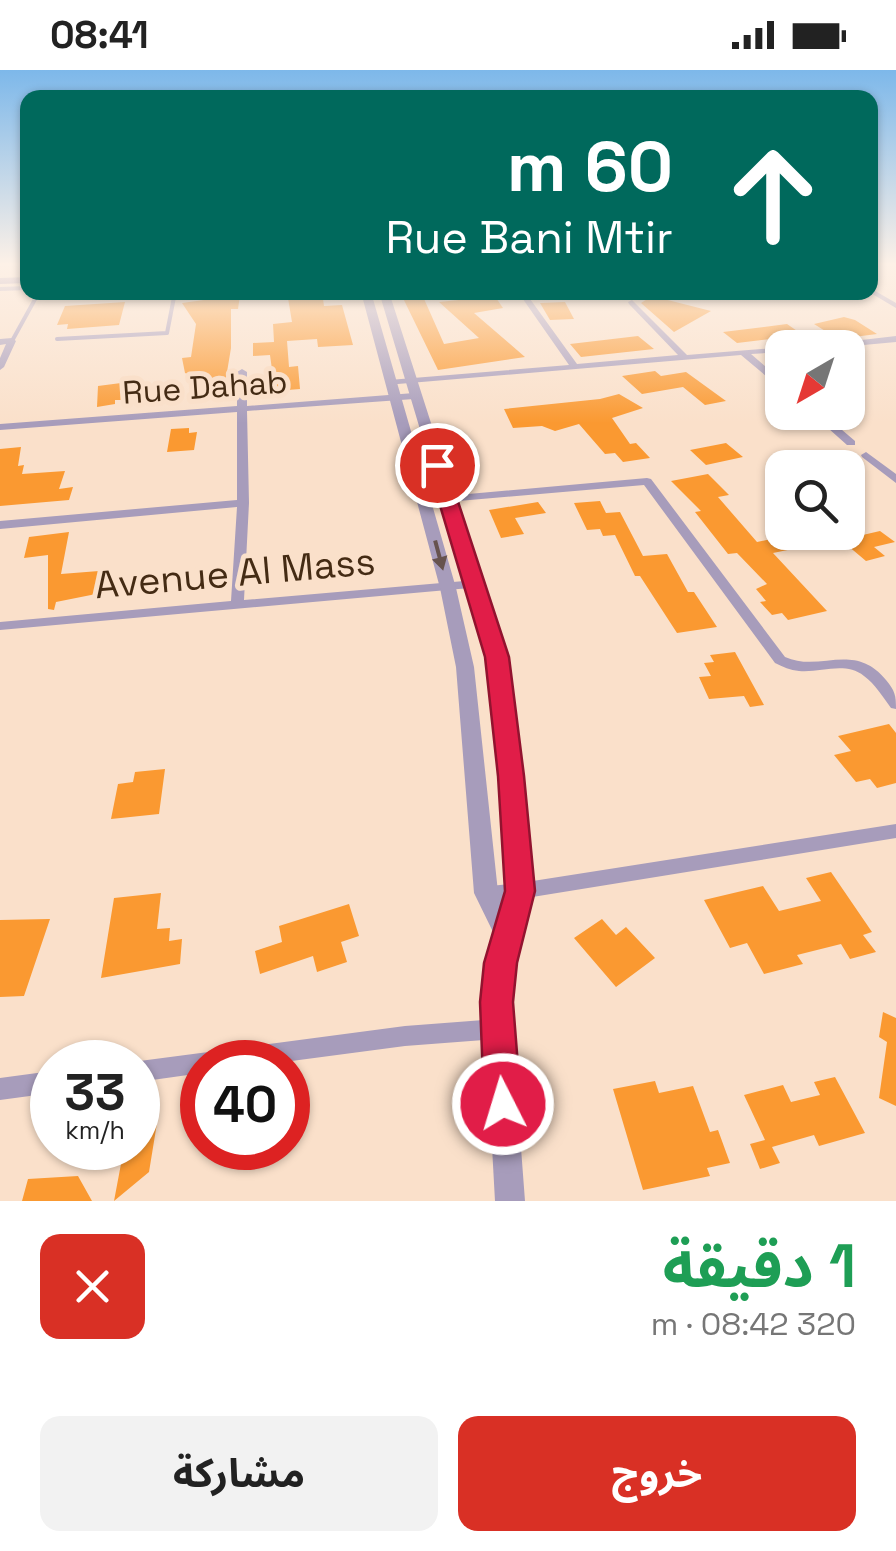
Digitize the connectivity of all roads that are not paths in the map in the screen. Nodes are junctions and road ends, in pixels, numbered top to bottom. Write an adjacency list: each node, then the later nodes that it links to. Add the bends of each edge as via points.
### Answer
1 (23, 318): 10 (lane)
2 (170, 318): 7 (lane, via 167,333)
3 (373, 318): 19 (street)
4 (391, 318): 18 (street)
5 (539, 318): 15 (street)
6 (647, 318): 13 (street)
7 (58, 339)
8 (896, 339): 9 (street)
9 (865, 342)
10 (7, 344): 14 (street)
11 (765, 350): 12 (street, Rue Dahab)
12 (744, 352): 13 (street, Rue Dahab); 16 (street)
13 (685, 358): 15 (street, Rue Dahab)
14 (0, 367)
15 (575, 368): 18 (street, Rue Dahab)
16 (765, 370)
17 (242, 372): 20 (street)
18 (412, 389): 19 (street, Rue Dahab); 26 (street)
19 (391, 391): 20 (street, Rue Dahab); 27 (street)
20 (244, 410): 21 (street, Rue Dahab); 28 (street)
21 (0, 427)
22 (835, 430): 23 (street)
23 (851, 443)
24 (866, 455): 25 (street)
25 (896, 480)
26 (448, 499): 27 (street); 30 (street); 34 (street, via 648,480 780,660 801,668 853,664 872,674)
27 (424, 500): 31 (street, one-way to 31)
28 (243, 503): 29 (street); 32 (street)
29 (0, 525)
30 (476, 584): 31 (street, Avenue Al Mass); 36 (street, via 497,657)
31 (448, 588): 32 (street, Avenue Al Mass); 37 (street, via 465,667)
32 (237, 605): 33 (street, Avenue Al Mass)
33 (0, 626)
34 (896, 704)
35 (896, 831): 36 (street)
36 (520, 891): 37 (street); 38 (street)
37 (486, 892): 38 (street)
38 (507, 934): 39 (street)
39 (496, 1029): 40 (street); 43 (street)
40 (160, 1068)
41 (30, 1085): 42 (street)
42 (0, 1089)
43 (510, 1201)

